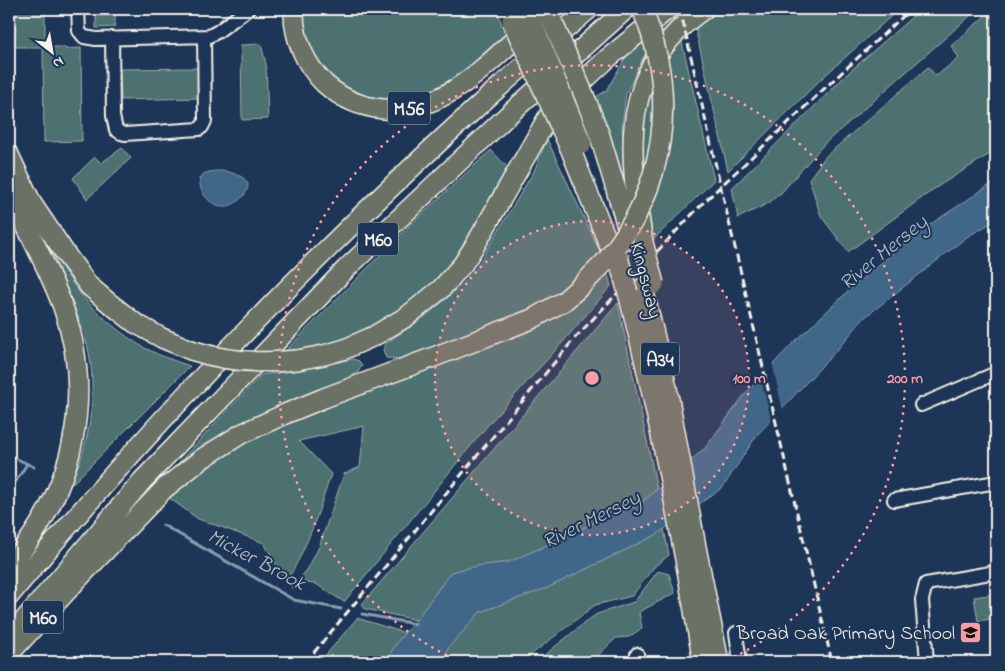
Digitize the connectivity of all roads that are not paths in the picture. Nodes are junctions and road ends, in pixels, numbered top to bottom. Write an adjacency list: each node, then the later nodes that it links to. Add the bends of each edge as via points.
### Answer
1 (78, 9): 13 (street, via 79,31 83,36)
2 (248, 9): 12 (street, via 217,32)
3 (294, 9): 5 (highway, M56, via 297,36 315,73 339,95 378,109 406,108 451,92 476,75)
4 (527, 9): 14 (highway, Kingsway / A34, bridge)
5 (548, 9): 17 (highway, Kingsway / A34, bridge, via 600,136)
6 (589, 9): 27 (highway, M60, via 482,103 328,248 120,465)
7 (626, 9): 29 (highway, M60, via 507,116 339,276 142,481)
8 (642, 9): 30 (highway, M60, bridge, via 656,55 662,92 661,138 642,204 617,247 590,278 564,300 532,319 285,414 241,434 209,454 165,488)
9 (668, 9): 15 (highway, bridge, via 552,110 481,237 441,289 406,317 374,336 324,355 266,363 204,355 135,323 89,286 66,256 32,204)
10 (704, 9): 17 (highway, via 662,48 641,89 633,125 639,219)
11 (508, 13): 14 (highway, bridge)
12 (204, 37): 13 (street); 13 (street, via 205,121 202,127 125,134 116,130 113,116)
13 (112, 38)
14 (576, 146): 17 (highway, Kingsway / A34, via 606,215)
15 (9, 155)
16 (9, 186): 25 (highway, via 64,309 74,351 78,410 70,452 59,485 41,522)
17 (627, 252): 18 (highway, Kingsway / A34)
18 (636, 292): 21 (highway, Kingsway / A34, via 641,345); 21 (highway, Kingsway / A34, via 666,384)
19 (996, 373): 20 (street)
20 (921, 405)
21 (667, 432): 24 (highway, Kingsway / A34)
22 (996, 482): 23 (street)
23 (894, 500)
24 (691, 553): 31 (highway, Kingsway / A34); 32 (highway, Kingsway / A34)
25 (9, 569)
26 (996, 572): 34 (street, via 926,584 922,600)
27 (9, 596)
28 (736, 633): 33 (street)
29 (9, 638)
30 (9, 654)
31 (703, 662)
32 (718, 662)
33 (740, 662)
34 (927, 662)

